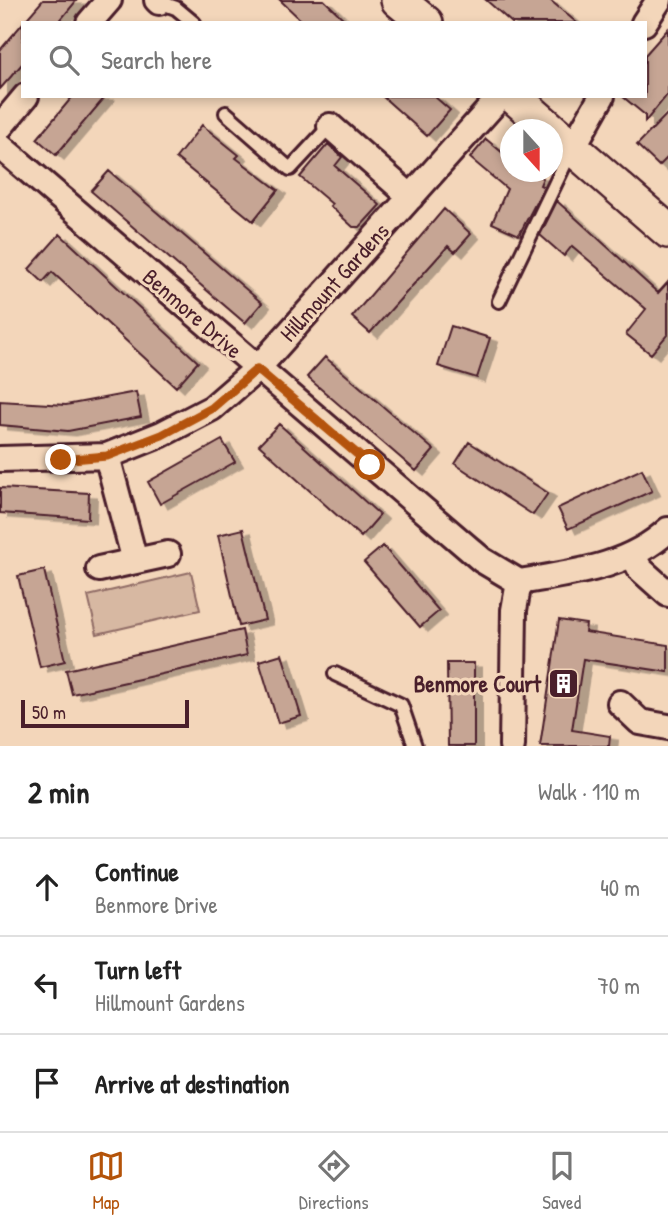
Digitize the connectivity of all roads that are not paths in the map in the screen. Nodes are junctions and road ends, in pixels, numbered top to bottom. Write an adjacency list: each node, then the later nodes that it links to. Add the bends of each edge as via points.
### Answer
1 (109, 0): 4 (street)
2 (659, 0): 6 (street)
3 (158, 1): 5 (lane)
4 (91, 21)
5 (192, 21)
6 (646, 21)
7 (24, 98): 13 (street)
8 (499, 98): 16 (street, Hillmount Gardens)
9 (515, 98): 15 (street)
10 (601, 98): 15 (street)
11 (226, 113): 12 (lane, via 290,169)
12 (330, 126): 16 (street)
13 (0, 127)
14 (0, 146): 19 (street, Benmore Drive)
15 (573, 147): 17 (street); 18 (lane)
16 (411, 197): 19 (street, Hillmount Gardens)
17 (668, 231)
18 (499, 302)
19 (257, 369): 20 (street, Hillmount Gardens, via 212,408 162,435); 27 (street, Benmore Drive, via 482,560)
20 (107, 456): 21 (street, Hillmount Gardens); 25 (street)
21 (0, 459)
22 (668, 530): 24 (street)
23 (168, 554): 25 (street)
24 (634, 555): 27 (street, via 588,570); 28 (street, via 640,569)
25 (135, 561): 26 (street)
26 (99, 569)
27 (519, 582): 33 (street, via 514,610)
28 (668, 594)
29 (335, 674): 32 (lane, via 401,705)
30 (620, 703): 31 (street, via 640,722)
31 (668, 727)
32 (415, 746)
33 (512, 746)

